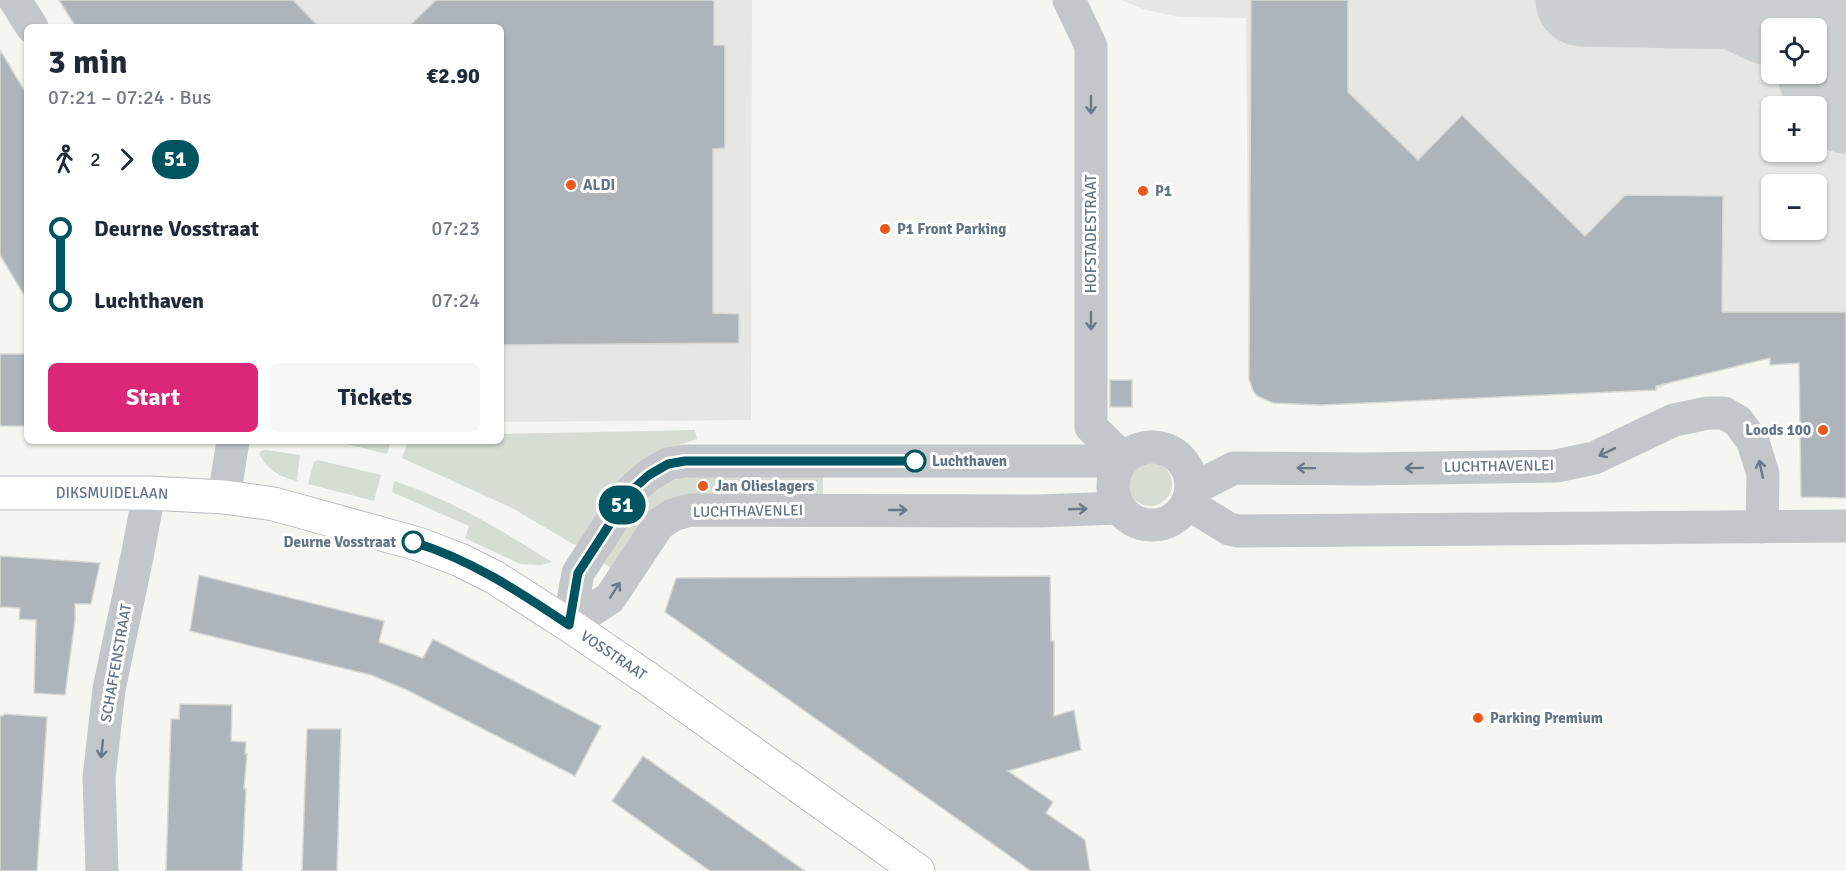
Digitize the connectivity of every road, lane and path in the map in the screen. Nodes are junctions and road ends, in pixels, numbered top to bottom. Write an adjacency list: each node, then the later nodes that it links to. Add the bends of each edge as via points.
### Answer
1 (15, 0): 3 (street)
2 (1069, 0): 5 (street, HOFSTADESTRAAT, one-way to 5, via 1091,46 1091,427)
3 (31, 24)
4 (233, 444): 9 (street)
5 (1122, 460): 6 (street); 10 (street, via 1151,446 1174,453 1189,472); 11 (street, via 1112,486)
6 (855, 461): 12 (street); 15 (street, via 668,464 632,490 578,573)
7 (149, 493): 8 (street, DIKSMUIDELAAN); 9 (street, DIKSMUIDELAAN); 16 (street, SCHAFFENSTRAAT, one-way to 16, via 109,689 99,778)
8 (0, 494)
9 (224, 497): 15 (street, VOSSTRAAT, via 274,504 418,544 494,577)
10 (1189, 497): 11 (street, LUCHTHAVENLEI, via 1176,516 1165,523 1139,523); 14 (street, via 1230,529 1239,531); 14 (street, LUCHTHAVENLEI, one-way to 10, via 1763,474 1756,451 1746,430 1724,413 1674,420 1594,458 1556,466 1234,468)
11 (1119, 508): 12 (street, LUCHTHAVENLEI, one-way to 11)
12 (856, 510): 15 (street, LUCHTHAVENLEI, one-way to 12, via 610,598 659,524 673,515 690,510)
13 (1846, 526): 14 (street)
14 (1762, 527)
15 (569, 625): 17 (street, VOSSTRAAT)
16 (102, 871)
17 (918, 871)

